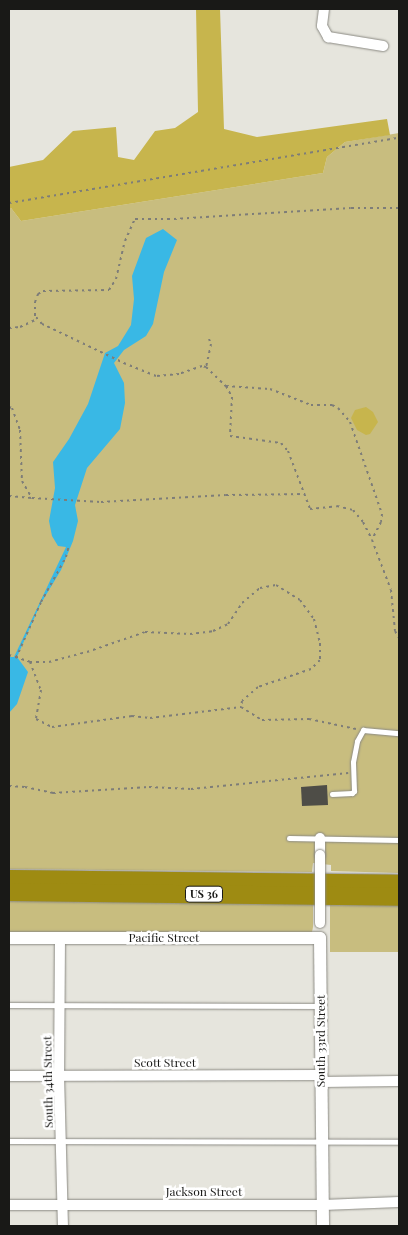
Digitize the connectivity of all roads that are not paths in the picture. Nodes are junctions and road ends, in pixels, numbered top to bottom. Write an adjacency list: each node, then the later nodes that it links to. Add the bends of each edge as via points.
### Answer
1 (324, 9): 2 (street, via 322,26 328,37)
2 (383, 46)
3 (399, 733): 4 (lane, via 363,730 357,741 354,791)
4 (332, 794)
5 (289, 838): 6 (lane)
6 (320, 838): 7 (lane); 14 (street, South 33rd Street, bridge)
7 (399, 840)
8 (9, 879): 9 (highway, US 36)
9 (399, 884)
10 (9, 892): 11 (highway, US 36)
11 (399, 897)
12 (9, 938): 13 (street, Pacific Street)
13 (60, 938): 14 (street, Pacific Street); 16 (street, South 34th Street)
14 (320, 938): 17 (street, South 33rd Street)
15 (9, 1005): 16 (lane)
16 (60, 1005): 17 (lane); 19 (street, South 34th Street)
17 (320, 1006): 20 (street, South 33rd Street)
18 (9, 1076): 19 (street, Scott Street)
19 (59, 1076): 20 (street, Scott Street); 23 (street, South 34th Street)
20 (321, 1078): 21 (street, Scott Street); 24 (street, South 33rd Street)
21 (399, 1081)
22 (9, 1141): 23 (lane)
23 (61, 1141): 24 (lane); 28 (street, South 34th Street)
24 (322, 1142): 25 (lane); 29 (street, South 33rd Street)
25 (399, 1142)
26 (399, 1202): 29 (street, Jackson Street)
27 (9, 1205): 28 (street, Jackson Street)
28 (62, 1205): 29 (street, Jackson Street); 30 (street, South 34th Street)
29 (323, 1205): 31 (street, South 33rd Street)
30 (62, 1226)
31 (323, 1226)

